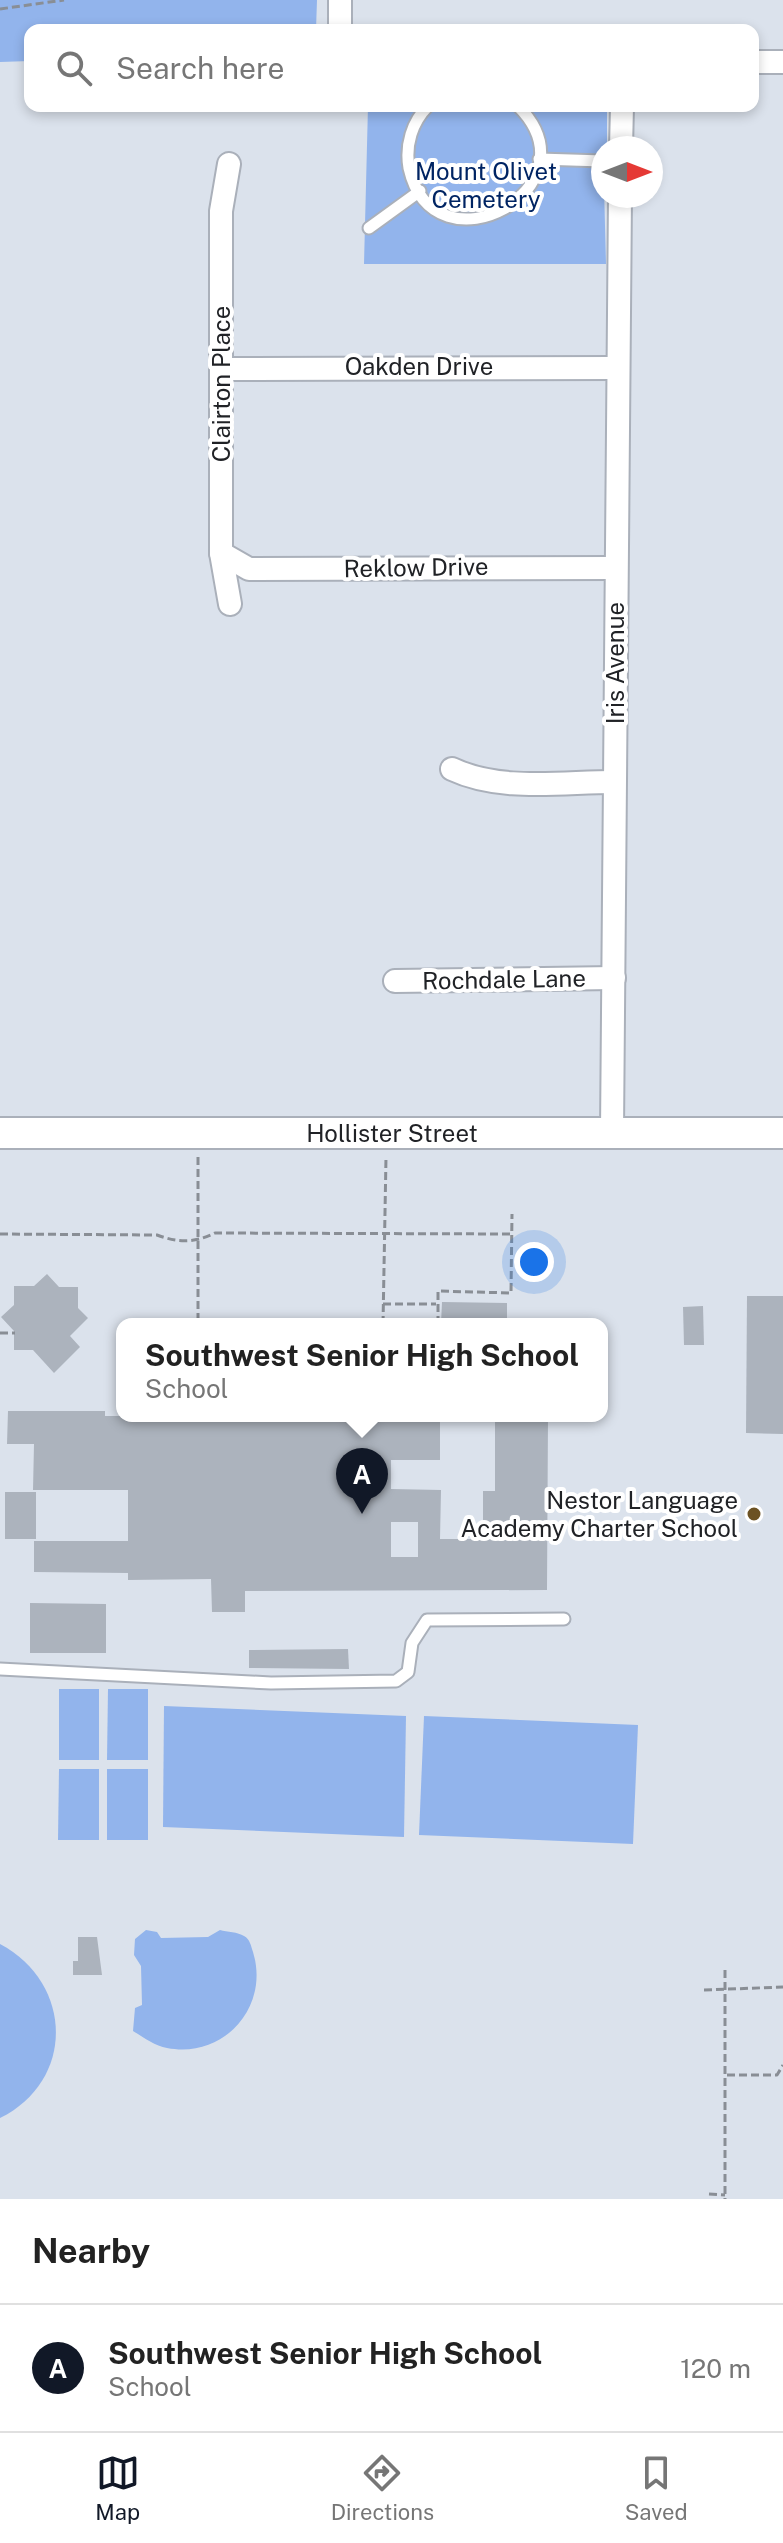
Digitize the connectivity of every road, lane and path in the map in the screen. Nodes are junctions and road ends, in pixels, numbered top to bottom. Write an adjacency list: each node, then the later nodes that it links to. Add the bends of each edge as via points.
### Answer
1 (64, 0): 3 (path)
2 (340, 0): 4 (street)
3 (0, 9)
4 (340, 24)
5 (759, 62): 6 (street)
6 (783, 62)
7 (424, 112): 14 (lane, via 408,148 411,175)
8 (522, 112): 11 (lane, via 535,132)
9 (622, 112): 10 (street)
10 (621, 136)
11 (539, 159): 12 (lane); 14 (lane, via 523,197 488,218 448,214)
12 (591, 161)
13 (229, 164): 18 (street, Clairton Place, via 221,211)
14 (420, 191): 16 (lane)
15 (620, 208): 17 (street, Iris Avenue)
16 (369, 228)
17 (616, 368): 18 (street, Oakden Drive); 20 (street, Iris Avenue)
18 (222, 369): 19 (street, Clairton Place)
19 (221, 553): 20 (street, Reklow Drive, via 249,569); 21 (street, Clairton Place)
20 (615, 568): 23 (street, Iris Avenue)
21 (230, 604)
22 (452, 769): 23 (street, via 516,784)
23 (614, 782): 24 (street, Iris Avenue)
24 (614, 978): 25 (street, Rochdale Lane); 26 (street, Iris Avenue)
25 (395, 981)
26 (612, 1131): 27 (main road, Hollister Street); 28 (main road, Hollister Street)
27 (0, 1133)
28 (783, 1133)
29 (198, 1157): 35 (path)
30 (386, 1157): 34 (path)
31 (512, 1214): 33 (path)
32 (0, 1234): 35 (path, via 157,1235)
33 (512, 1234): 34 (path); 37 (path, via 511,1293 438,1291)
34 (384, 1235): 35 (path, via 215,1233); 36 (path)
35 (198, 1241): 38 (path)
36 (383, 1304): 37 (path); 39 (path)
37 (437, 1304): 40 (path)
38 (198, 1318)
39 (383, 1318)
40 (438, 1318)
41 (0, 1333): 42 (path)
42 (15, 1333)
43 (564, 1619): 44 (lane, via 427,1620 412,1643 408,1672 396,1681 271,1683)
44 (0, 1669)
45 (725, 1970): 47 (path)
46 (783, 1987): 47 (path)
47 (726, 1989): 48 (path); 50 (path)
48 (704, 1990)
49 (783, 2065): 50 (path, via 777,2075)
50 (726, 2075): 52 (path)
51 (709, 2194): 52 (path)
52 (725, 2197)

